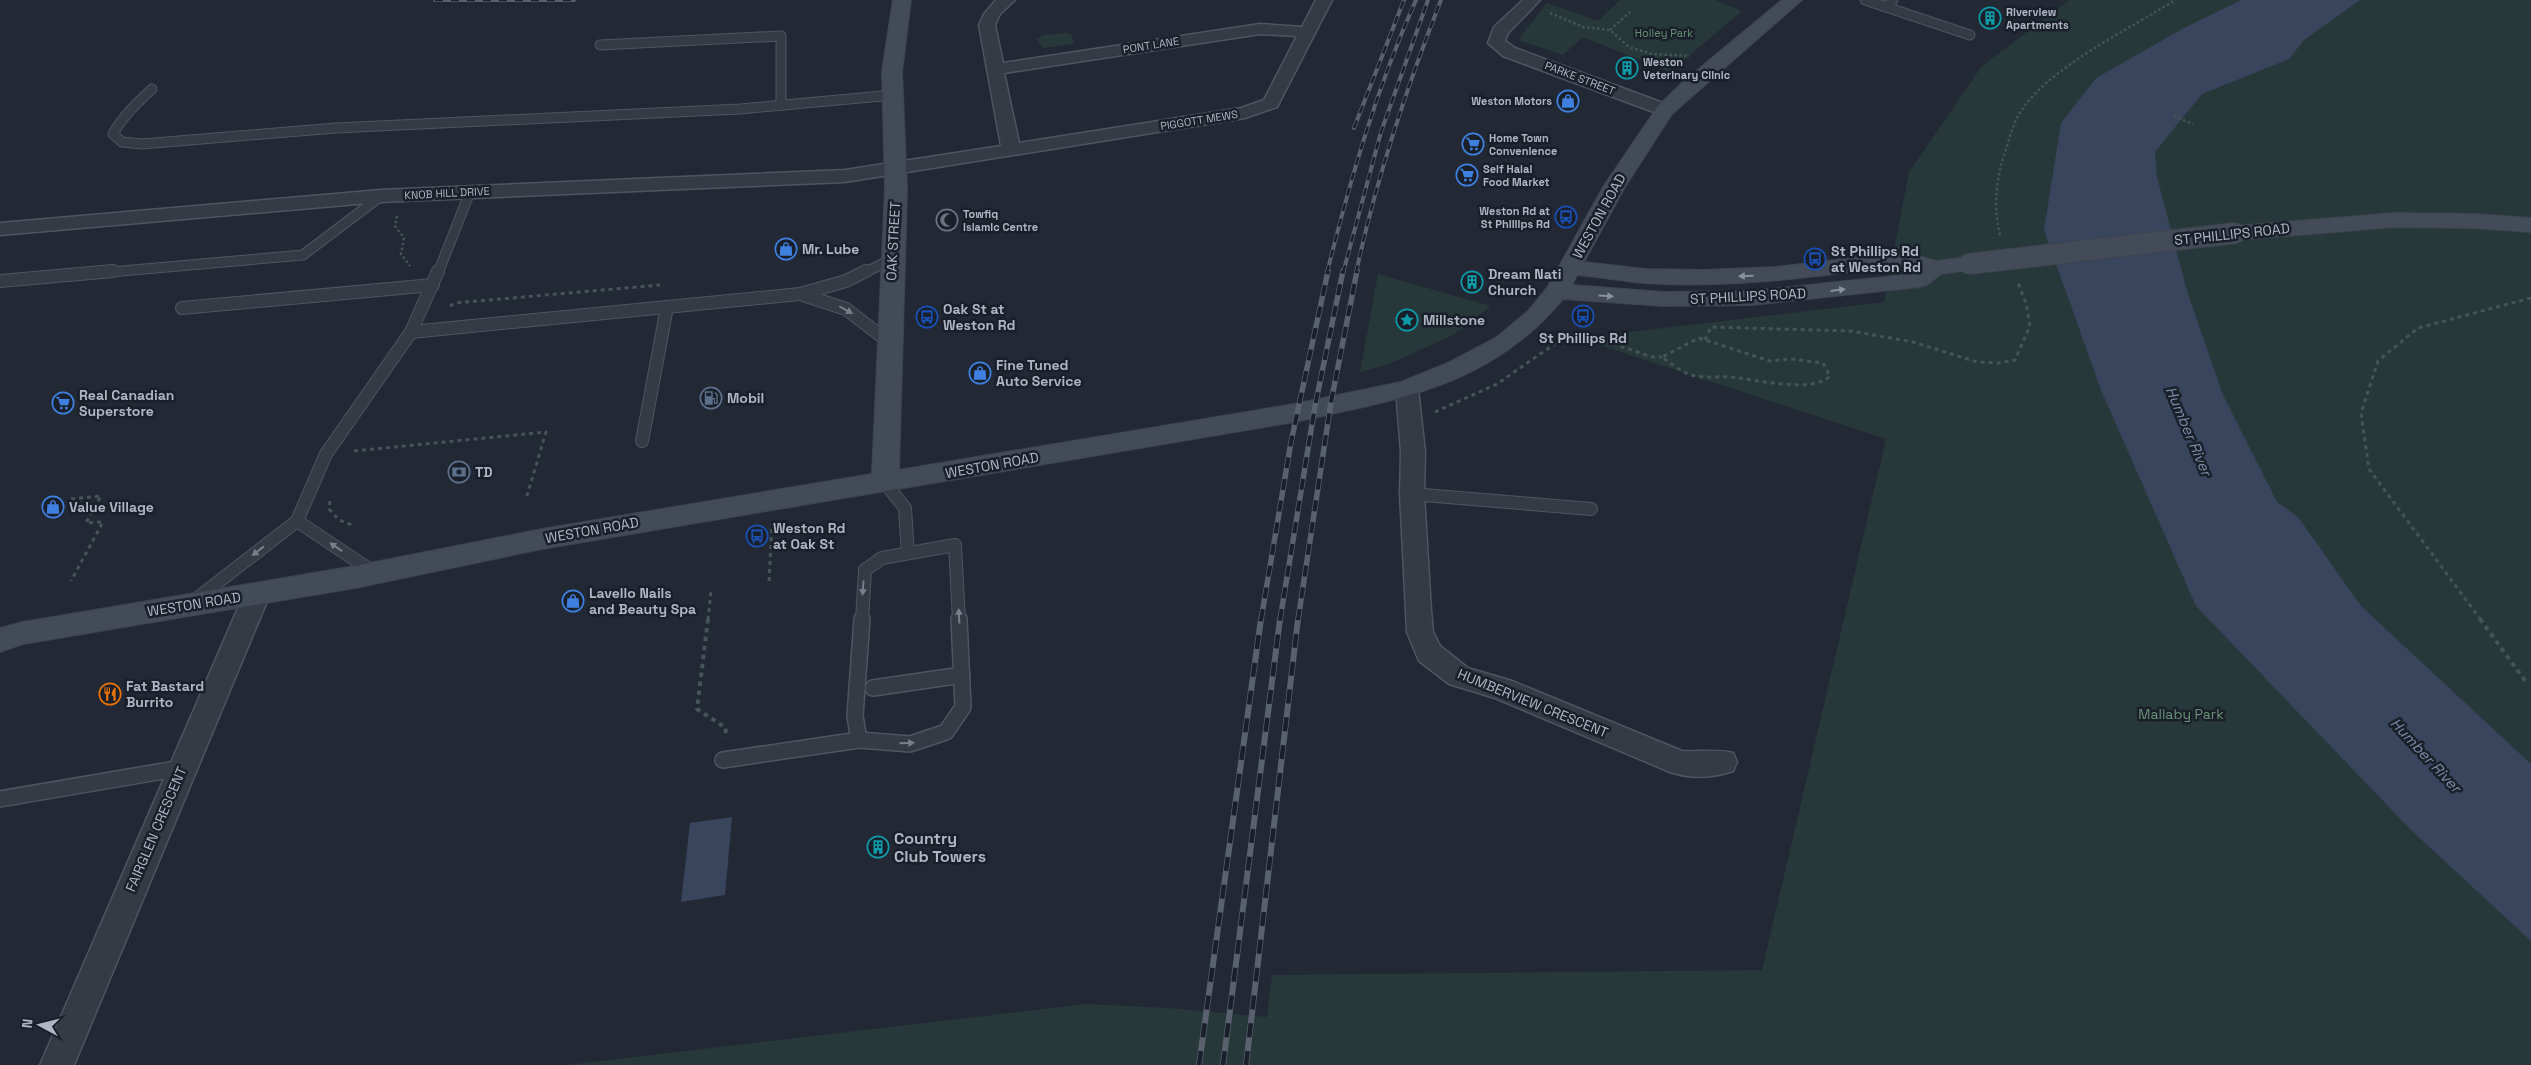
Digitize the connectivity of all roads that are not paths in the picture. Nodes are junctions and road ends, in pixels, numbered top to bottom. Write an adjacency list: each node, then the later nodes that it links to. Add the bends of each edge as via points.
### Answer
1 (902, 0): 14 (main road, OAK STREET, via 892,72)
2 (1007, 0): 12 (street, via 989,19)
3 (1324, 0): 9 (street, PIGGOTT MEWS)
4 (1532, 0): 16 (street, PARKE STREET, via 1500,31 1496,43 1509,52)
5 (1793, 0): 16 (main road, WESTON ROAD)
6 (1865, 0): 8 (lane)
7 (1894, 0): 8 (lane)
8 (1886, 7): 10 (lane)
9 (1307, 32): 12 (street, PONT LANE, via 1260,29); 17 (street, PIGGOTT MEWS, via 1271,102 1257,110)
10 (1970, 35)
11 (600, 46): 15 (lane, via 781,36)
12 (995, 69): 17 (street)
13 (152, 89): 15 (lane, via 119,121 113,134 116,140 125,144 142,144 336,128)
14 (893, 95): 15 (lane); 18 (main road, OAK STREET)
15 (781, 105)
16 (1665, 110): 24 (main road, WESTON ROAD, via 1614,187)
17 (1012, 150): 18 (street, PIGGOTT MEWS)
18 (895, 167): 19 (street, KNOB HILL DRIVE, via 845,176); 23 (main road, OAK STREET)
19 (470, 192): 20 (street, KNOB HILL DRIVE); 27 (lane)
20 (381, 196): 22 (street, KNOB HILL DRIVE); 26 (lane, via 303,255)
21 (2531, 225): 25 (main road, ST PHILLIPS ROAD, bridge, via 2394,220 2236,233)
22 (0, 229)
23 (892, 259): 29 (lane, via 846,281); 33 (main road, OAK STREET)
24 (1571, 267): 25 (main road, ST PHILLIPS ROAD, one-way to 24, via 1904,260 1776,274 1704,277 1645,276); 28 (main road, WESTON ROAD)
25 (1935, 268): 28 (main road, ST PHILLIPS ROAD, one-way to 25, via 1664,298 1752,298 1919,280)
26 (0, 281)
27 (433, 285): 31 (lane); 32 (lane)
28 (1557, 291): 34 (main road, WESTON ROAD, via 1536,316 1505,342 1459,368)
29 (800, 294): 30 (lane); 33 (lane, one-way to 33, via 846,309)
30 (667, 307): 32 (lane); 35 (lane)
31 (182, 308)
32 (411, 332): 39 (lane, via 326,454)
33 (890, 342): 36 (main road, OAK STREET)
34 (1406, 389): 36 (main road, WESTON ROAD, via 1294,413); 37 (street, HUMBERVIEW CRESCENT, via 1414,452)
35 (642, 442)
36 (885, 483): 40 (lane, via 905,508); 41 (main road, WESTON ROAD, via 542,539)
37 (1412, 494): 38 (lane); 49 (street, HUMBERVIEW CRESCENT, via 1418,617 1429,653 1460,676 1502,689 1680,763 1707,765)
38 (1591, 509)
39 (297, 521): 41 (lane, one-way to 39); 43 (lane, one-way to 43)
40 (908, 553): 45 (lane, one-way to 40, via 955,545); 47 (lane, one-way to 47, via 882,558 865,570 855,716)
41 (375, 573): 42 (main road, WESTON ROAD)
42 (257, 594): 43 (main road, WESTON ROAD); 50 (street, FAIRGLEN CRESCENT)
43 (191, 603): 44 (main road, WESTON ROAD)
44 (8, 635)
45 (962, 675): 46 (lane); 47 (lane, one-way to 45, via 910,744 946,732 963,707)
46 (873, 688)
47 (859, 740): 48 (lane)
48 (723, 760)
49 (1723, 762)
50 (182, 768): 51 (lane); 52 (street, FAIRGLEN CRESCENT)
51 (0, 799)
52 (57, 1065)

